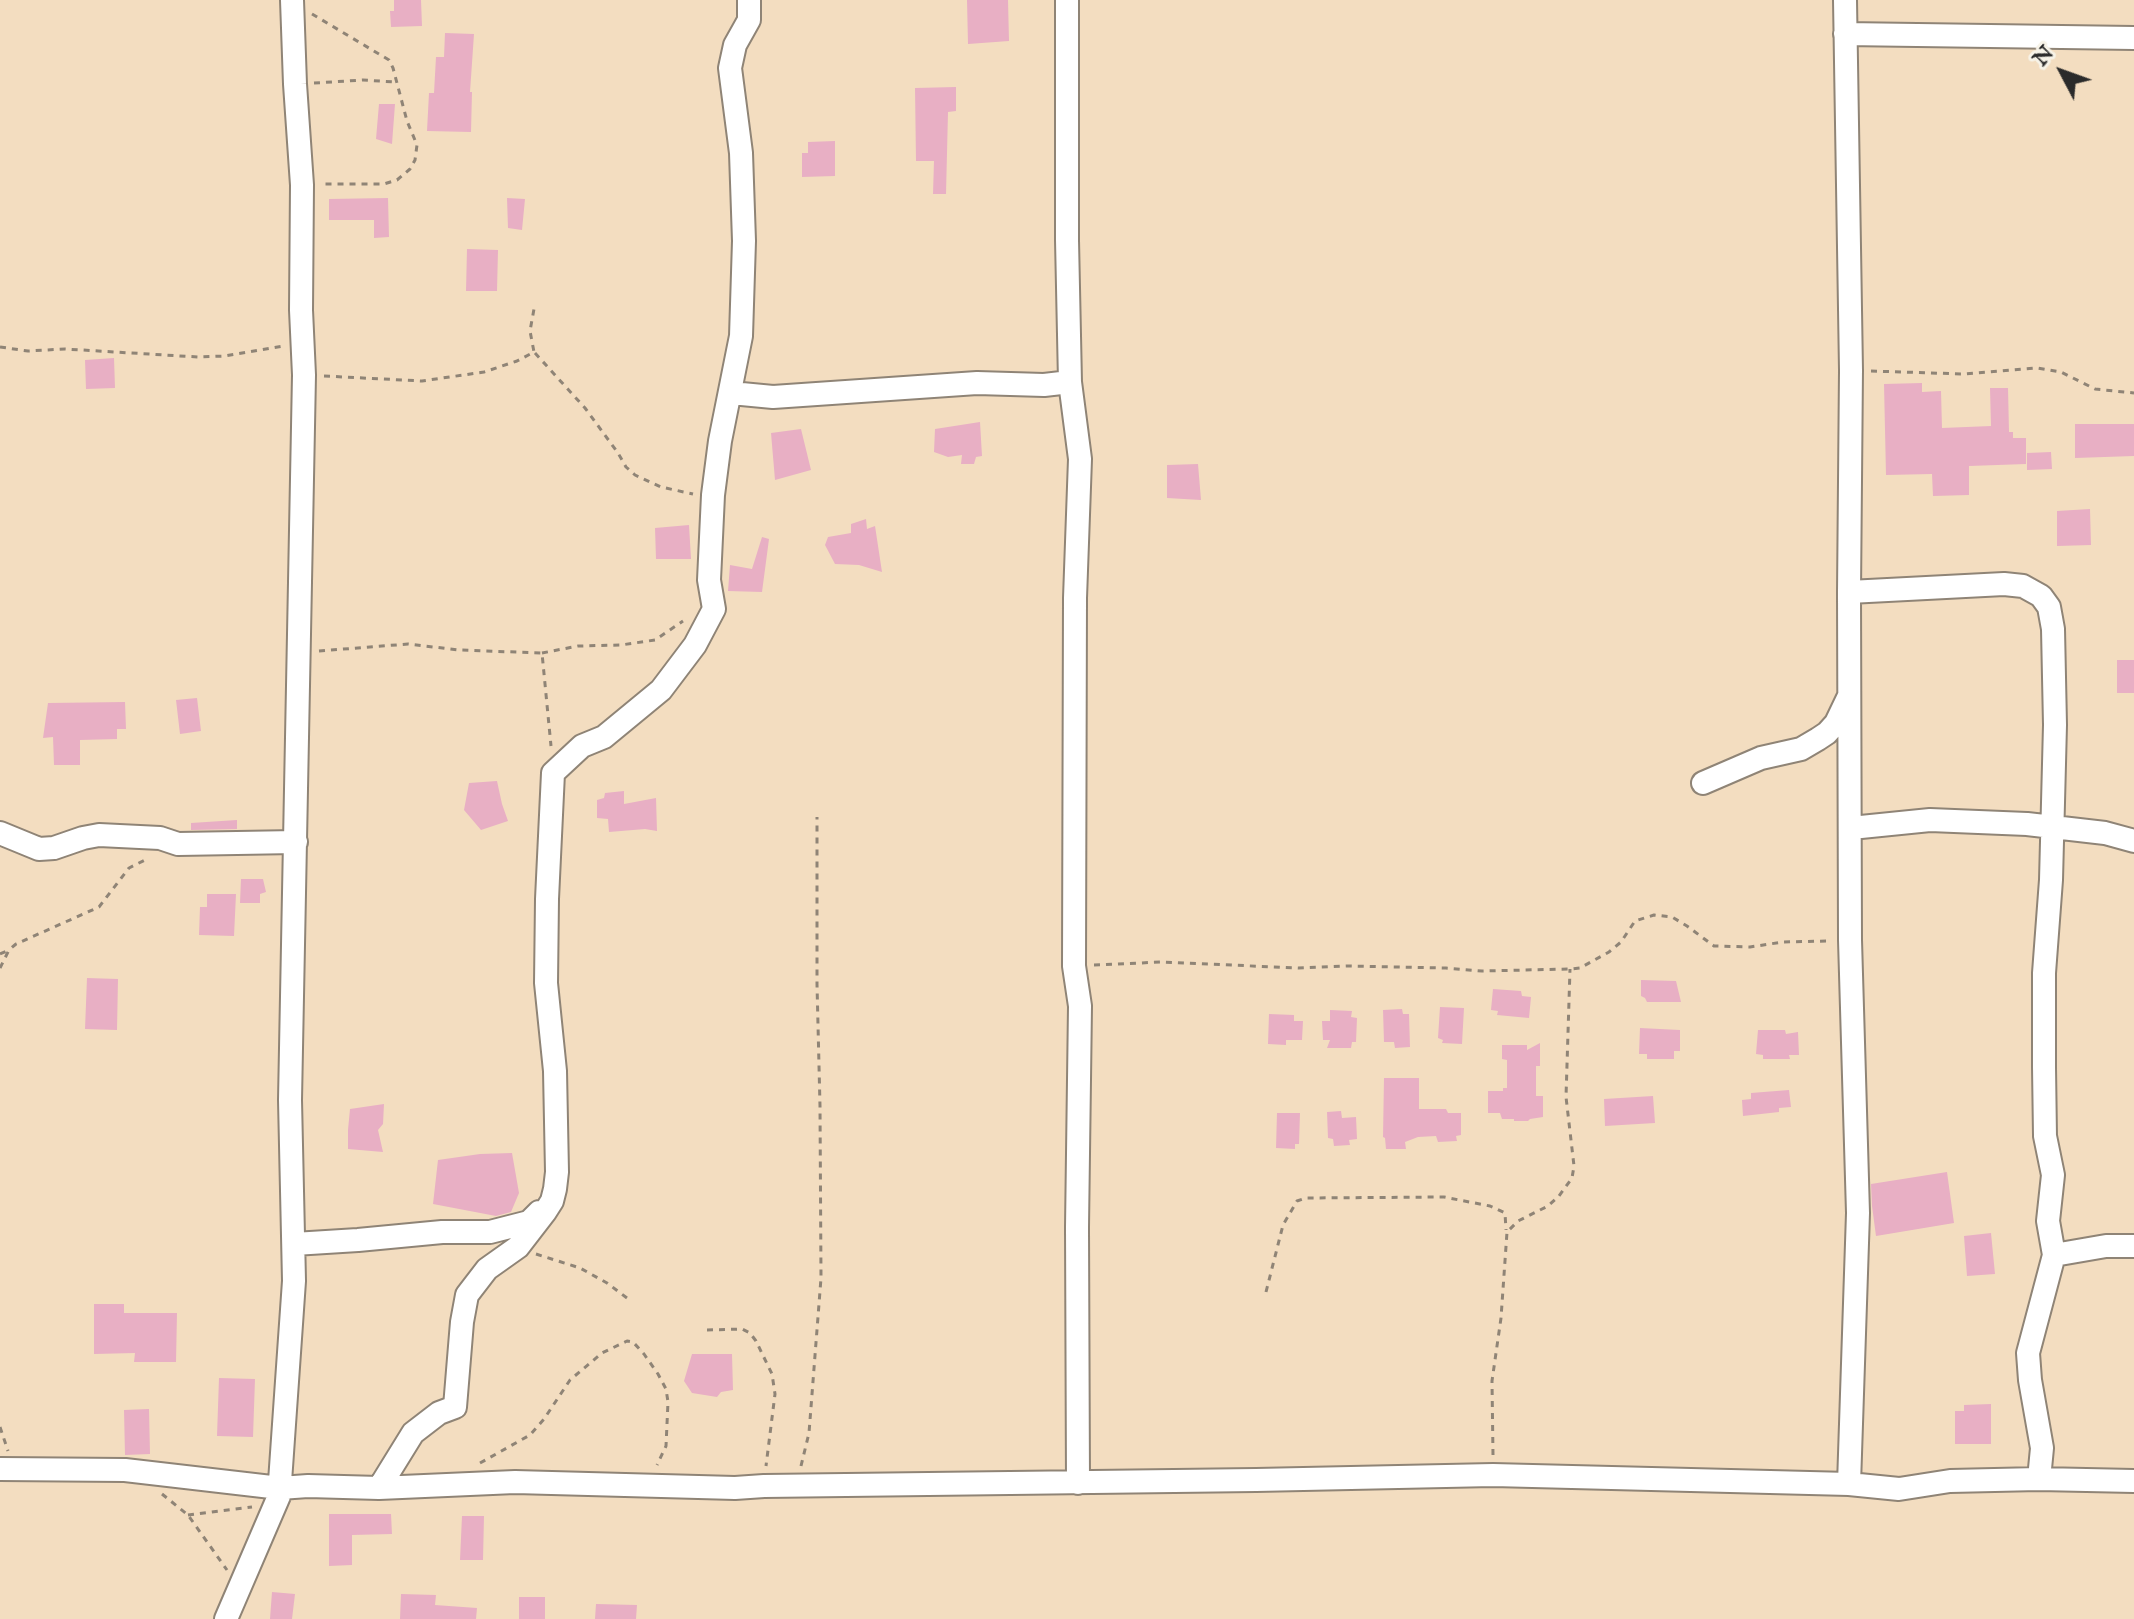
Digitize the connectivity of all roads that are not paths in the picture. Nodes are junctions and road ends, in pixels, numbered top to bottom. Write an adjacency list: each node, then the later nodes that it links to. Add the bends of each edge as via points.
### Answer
1 (292, 0): 16 (street, via 302,185 304,375)
2 (749, 0): 8 (street, via 749,20 730,68 741,153 744,241 741,336)
3 (1067, 0): 7 (street)
4 (1845, 0): 5 (street)
5 (1845, 34): 6 (street); 9 (street)
6 (2134, 38)
7 (1070, 382): 8 (street, via 773,397); 26 (street, via 1080,459 1074,966 1080,1006)
8 (731, 393): 17 (street, via 713,495 709,580 714,609 661,690 553,773 546,931 556,1108)
9 (1849, 592): 10 (street); 12 (street, via 2004,584 2041,596 2053,629)
10 (1850, 693): 11 (street, via 1836,723 1818,739); 13 (street)
11 (1703, 783)
12 (2052, 827): 13 (street, via 1930,820); 15 (street); 21 (street, via 2044,1067 2045,1136 2053,1175 2048,1221)
13 (1851, 828): 27 (street, via 1858,1213)
14 (0, 833): 16 (street, via 39,849 99,835 178,844)
15 (2134, 841)
16 (296, 842): 19 (street, via 290,1100)
17 (552, 1201): 18 (street, via 529,1222); 22 (street, via 518,1247)
18 (490, 1232): 19 (street); 22 (street)
19 (294, 1244): 29 (street)
20 (2134, 1246): 21 (street)
21 (2054, 1255): 24 (street, via 2028,1353 2042,1448)
22 (487, 1269): 28 (street, via 467,1295 455,1407 413,1433)
23 (0, 1469): 29 (street, via 125,1470)
24 (2039, 1479): 25 (street); 27 (street, via 1950,1481 1899,1489)
25 (2134, 1481)
26 (1078, 1483): 27 (street, via 1493,1475); 28 (street, via 735,1488 515,1482)
27 (1849, 1484)
28 (379, 1488): 29 (street, via 308,1486)
29 (278, 1496): 30 (street)
30 (226, 1619)

